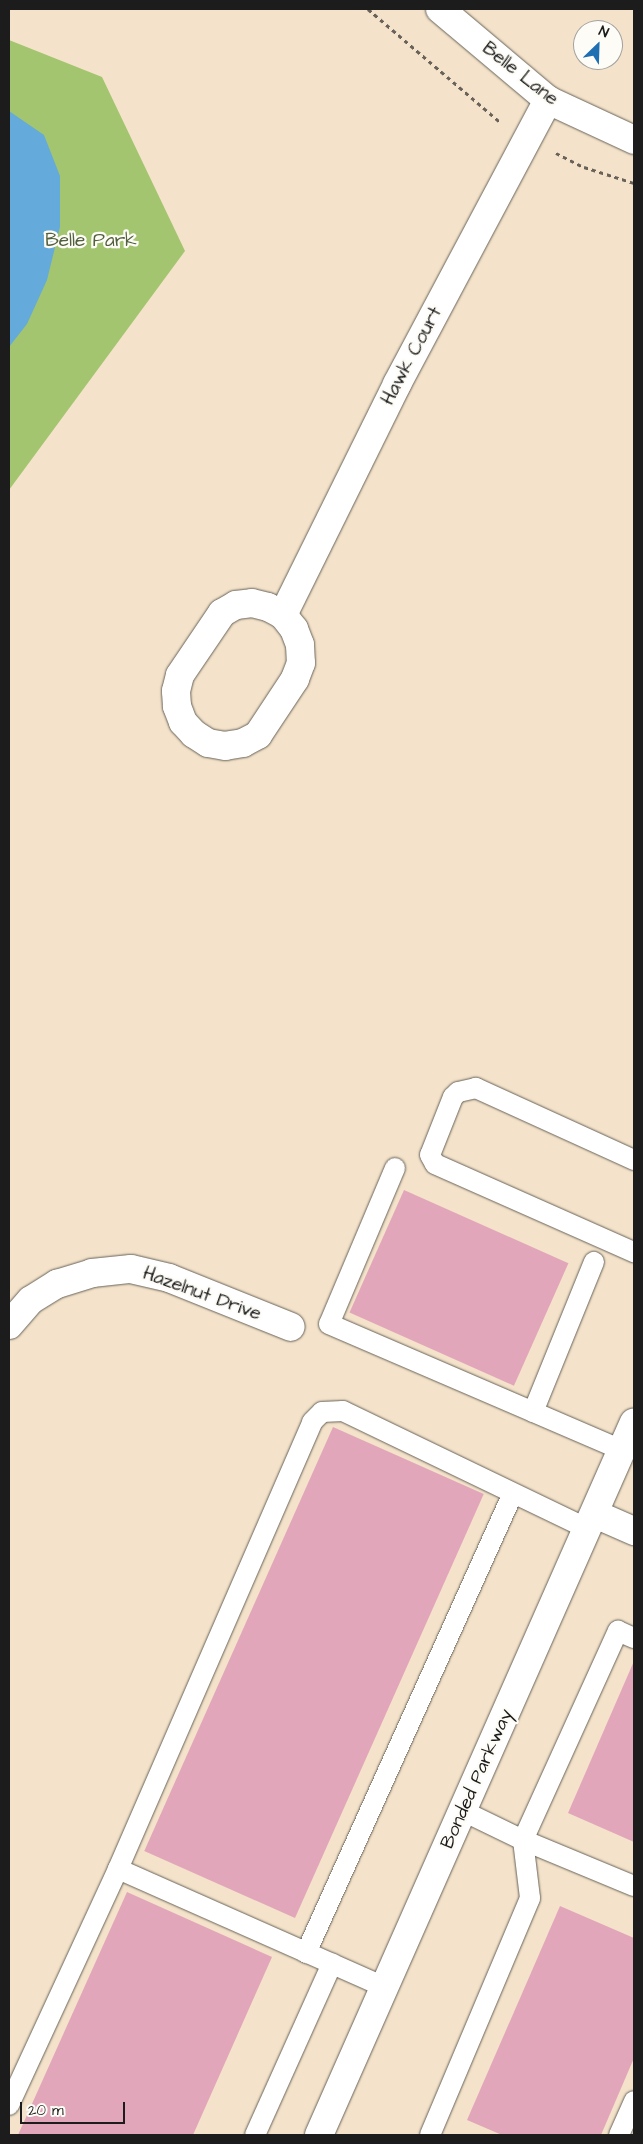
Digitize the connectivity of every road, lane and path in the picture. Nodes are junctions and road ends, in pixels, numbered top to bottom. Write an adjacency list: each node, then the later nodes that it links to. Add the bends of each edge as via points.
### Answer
1 (368, 9): 4 (path, via 503,124)
2 (440, 9): 3 (street, Belle Lane)
3 (548, 100): 4 (street, Hawk Court); 5 (street, Belle Lane)
4 (528, 138): 6 (path, via 584,167); 7 (street, Hawk Court, via 397,384)
5 (634, 140)
6 (634, 183)
7 (283, 615): 7 (street, via 268,607 252,604 236,605 222,613 180,675 176,691 183,722 194,734 208,743 225,746 258,736 295,679 301,662 300,645 294,629)
8 (634, 1160): 10 (lane, via 476,1088 458,1092 453,1097 430,1155 435,1164)
9 (395, 1168): 14 (lane, via 329,1324)
10 (634, 1252)
11 (594, 1262): 14 (lane)
12 (9, 1325): 13 (street, Hazelnut Drive, via 31,1300 57,1284 92,1272 130,1269 169,1278)
13 (291, 1327)
14 (533, 1412): 16 (lane)
15 (634, 1422): 16 (street, Bonded Parkway)
16 (622, 1450): 18 (street, Bonded Parkway)
17 (513, 1493): 18 (lane); 23 (lane, via 343,1411 322,1412 312,1422); 25 (lane)
18 (591, 1521): 19 (street); 21 (street, Bonded Parkway)
19 (634, 1531)
20 (634, 1638): 22 (lane, via 618,1631)
21 (463, 1811): 22 (lane); 27 (street, Bonded Parkway)
22 (523, 1840): 24 (lane); 32 (lane, via 530,1898)
23 (118, 1869): 25 (lane); 29 (lane)
24 (634, 1886)
25 (306, 1953): 26 (lane)
26 (332, 1964): 27 (lane); 30 (lane)
27 (384, 1987): 31 (street, Bonded Parkway)
28 (634, 2101): 33 (lane)
29 (9, 2104)
30 (256, 2135)
31 (319, 2135)
32 (430, 2135)
33 (619, 2135)

